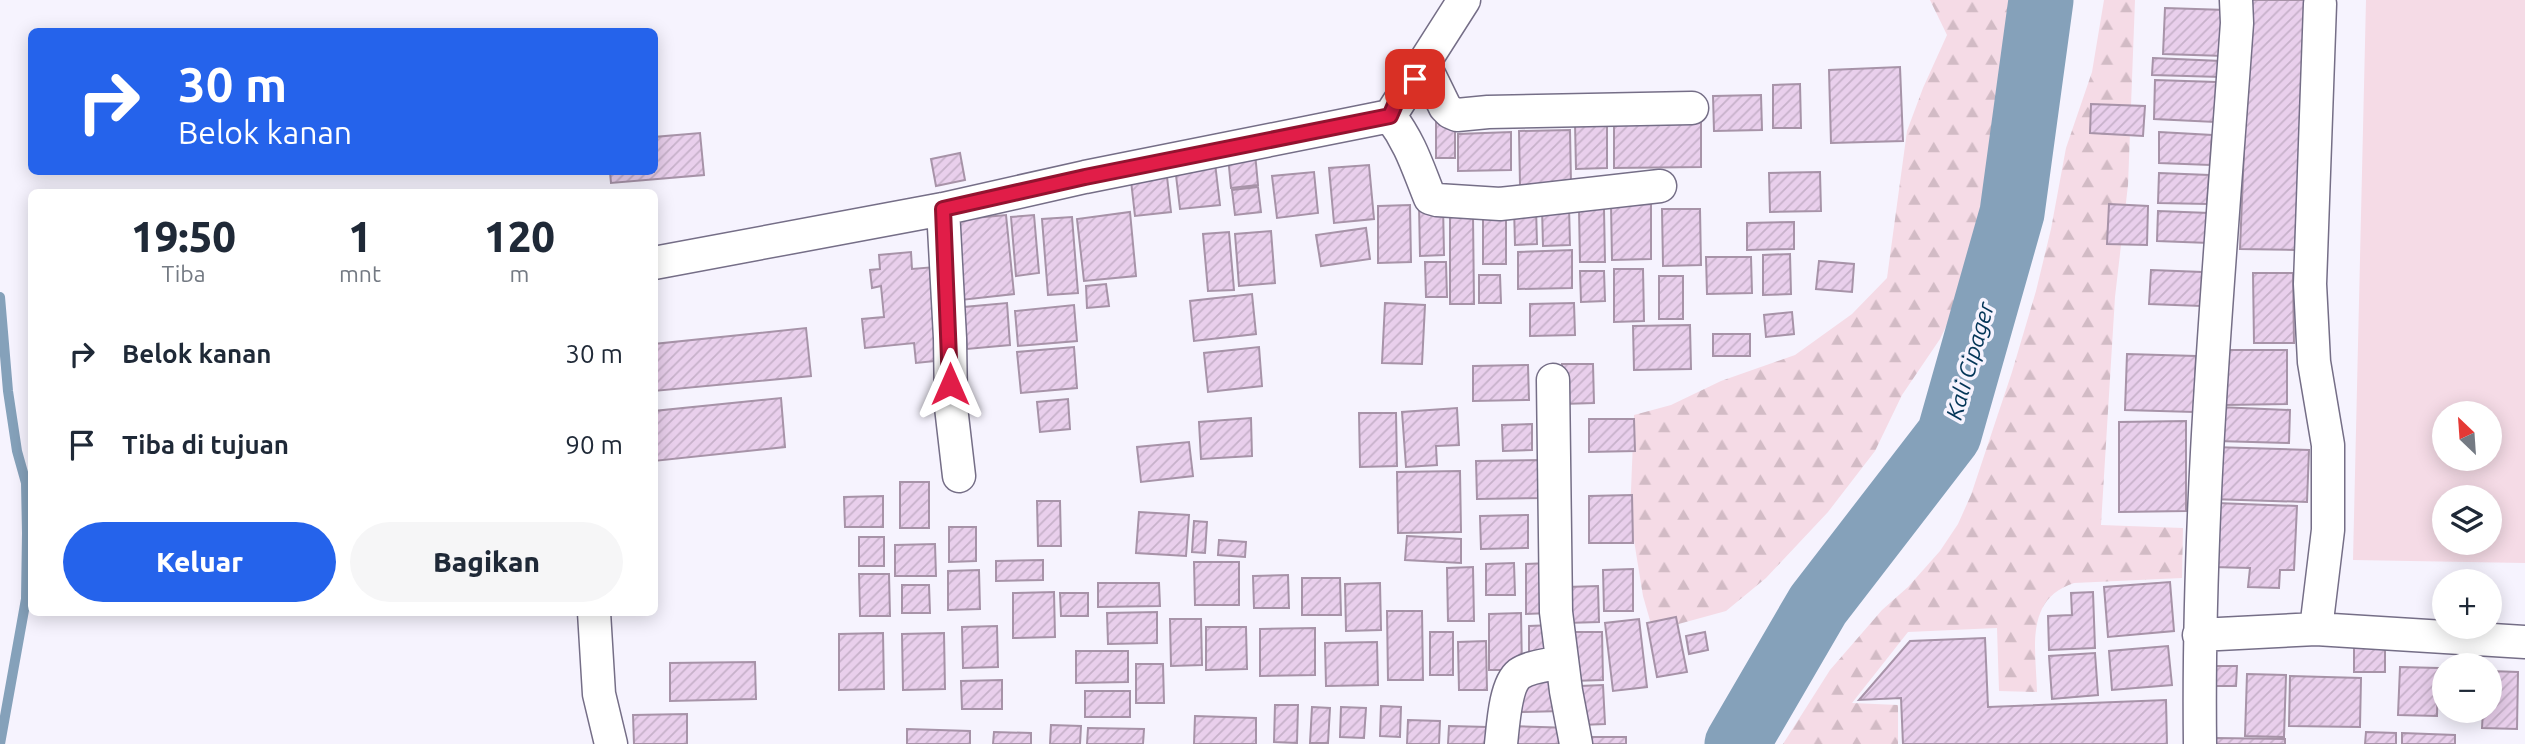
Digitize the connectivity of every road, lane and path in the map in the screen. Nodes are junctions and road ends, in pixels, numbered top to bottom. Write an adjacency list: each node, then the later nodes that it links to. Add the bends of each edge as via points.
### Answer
1 (1464, 0): 4 (street)
2 (2236, 0): 14 (street)
3 (2320, 4): 13 (street, via 2310,284 2314,362 2328,444 2328,530)
4 (1424, 64): 5 (street, via 1445,107 1457,115); 6 (street)
5 (1692, 108)
6 (1390, 116): 7 (street, via 1414,155 1430,198 1437,200 1500,204); 8 (street)
7 (1660, 186)
8 (943, 209): 9 (street); 11 (street, via 951,407)
9 (658, 263)
10 (1553, 380): 16 (street, via 1556,612)
11 (959, 476)
12 (594, 616): 17 (street, via 598,694)
13 (2316, 629): 14 (street); 15 (street)
14 (2199, 635): 20 (street)
15 (2525, 642)
16 (1562, 662): 18 (street, via 1527,670 1514,680); 19 (street)
17 (611, 744)
18 (1501, 744)
19 (1576, 744)
20 (2200, 744)

